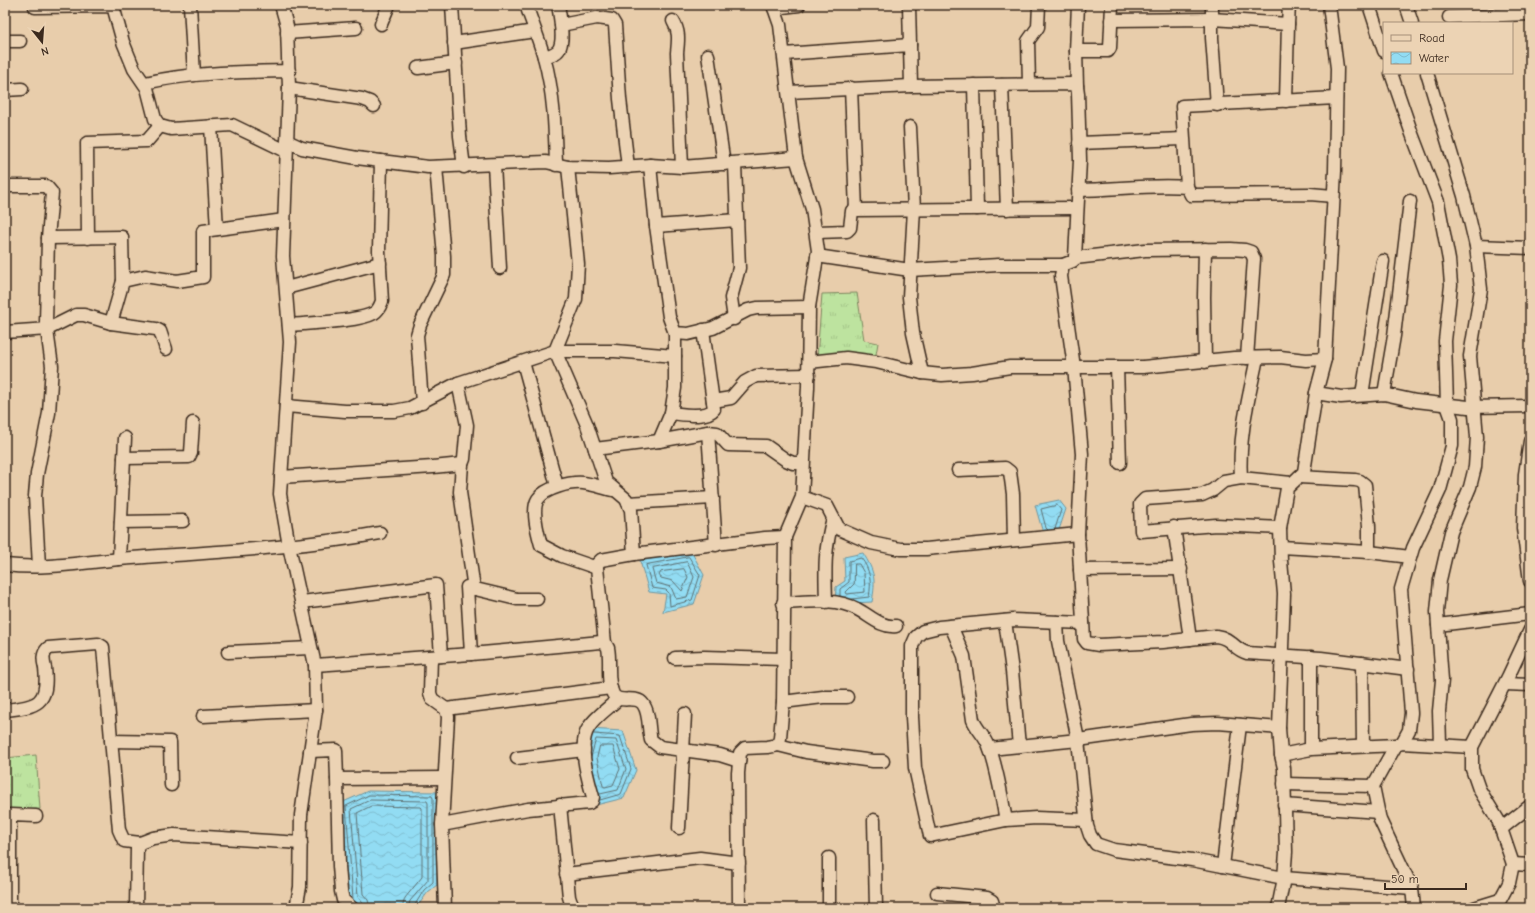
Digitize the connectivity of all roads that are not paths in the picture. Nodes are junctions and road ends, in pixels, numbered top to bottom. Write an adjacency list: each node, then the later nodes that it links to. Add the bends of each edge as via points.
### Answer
1 (35, 5): 46 (street, via 113,6 134,69)
2 (190, 5): 45 (street)
3 (282, 5): 30 (street)
4 (389, 5): 25 (street)
5 (452, 5): 33 (street)
6 (526, 5): 29 (street)
7 (558, 5): 27 (street)
8 (799, 5): 18 (street)
9 (908, 5): 34 (street)
10 (1039, 5): 47 (street, via 1038,27 1028,41)
11 (1078, 5): 36 (street)
12 (1112, 5): 22 (street)
13 (1212, 5): 21 (street)
14 (1289, 5): 26 (street)
15 (1329, 5): 57 (street, via 1337,68)
16 (1369, 5): 35 (street)
17 (1406, 5): 24 (street)
18 (774, 6): 37 (street)
19 (1530, 14): 20 (street)
20 (1449, 17)
21 (1212, 19): 22 (street); 26 (street); 59 (street)
22 (1112, 20): 36 (street, via 1108,51)
23 (673, 21): 76 (street, via 679,36 677,53)
24 (1412, 22)
25 (381, 24)
26 (1288, 24): 58 (street)
27 (561, 25): 39 (street, via 560,48 555,54); 75 (street, via 597,18 612,20 615,26)
28 (356, 28): 30 (street)
29 (535, 31): 33 (street); 39 (street)
30 (287, 33): 42 (street)
31 (20, 40): 32 (street)
32 (5, 41)
33 (454, 43): 40 (street)
34 (910, 45): 37 (street); 50 (street)
35 (1383, 48)
36 (1076, 51): 51 (street)
37 (784, 54): 56 (street)
38 (708, 55): 69 (street)
39 (544, 57): 72 (street)
40 (456, 63): 41 (street); 74 (street)
41 (418, 68)
42 (289, 71): 45 (street); 52 (street)
43 (1391, 74): 133 (street, via 1438,202 1449,260 1451,284 1445,341)
44 (1427, 74): 94 (street, via 1464,196)
45 (194, 75): 46 (street)
46 (145, 83): 61 (street)
47 (1029, 84): 49 (street); 51 (street)
48 (974, 85): 49 (street); 50 (street); 85 (street)
49 (1002, 85): 82 (street)
50 (911, 86): 53 (street)
51 (1077, 86): 65 (street)
52 (289, 88): 60 (street, via 362,99); 66 (street)
53 (851, 88): 56 (street); 86 (street)
54 (22, 89): 55 (street)
55 (5, 90)
56 (789, 92): 67 (street)
57 (1336, 98): 58 (street); 80 (street)
58 (1286, 101): 59 (street)
59 (1217, 105): 64 (street, via 1182,106)
60 (374, 106)
61 (160, 126): 62 (street, via 171,129); 93 (street, via 147,141 87,143)
62 (211, 126): 66 (street, via 232,125); 90 (street)
63 (910, 127): 84 (street)
64 (1183, 139): 65 (street); 78 (street)
65 (1079, 143): 79 (street)
66 (286, 146): 68 (street); 87 (street)
67 (796, 158): 69 (street); 91 (street, via 812,209)
68 (381, 161): 73 (street); 100 (street)
69 (730, 164): 76 (street); 88 (street)
70 (494, 165): 72 (street, via 531,162); 74 (street); 102 (street)
71 (650, 165): 75 (street); 76 (street); 89 (street)
72 (562, 166): 75 (street); 115 (street, via 578,264 576,299)
73 (436, 167): 74 (street); 131 (street, via 444,275 417,335)
74 (464, 167)
75 (628, 167)
76 (682, 167)
77 (5, 186): 92 (street, via 46,186 52,193)
78 (1187, 187): 79 (street, via 1162,185); 80 (street, via 1191,195)
79 (1078, 190): 83 (street)
80 (1333, 196): 118 (street)
81 (1410, 201): 128 (street, via 1394,336)
82 (1007, 208): 83 (street); 85 (street)
83 (1077, 208): 98 (street)
84 (914, 209): 85 (street); 86 (street); 103 (street)
85 (976, 209)
86 (856, 210): 91 (street, via 852,211 850,228 847,231)
87 (284, 220): 90 (street); 105 (street, via 283,256)
88 (737, 220): 89 (street); 107 (street, via 739,268 730,298)
89 (656, 226): 113 (street, via 669,317)
90 (217, 230): 104 (street, via 203,231 203,276 177,281 145,276)
91 (816, 232): 97 (street)
92 (48, 238): 93 (street); 110 (street)
93 (88, 238): 104 (street, via 122,237)
94 (1476, 246): 95 (street); 135 (street, via 1480,289 1470,356)
95 (1530, 248)
96 (1205, 249): 98 (street, via 1145,250); 117 (street, via 1251,252 1254,259); 121 (street)
97 (817, 256): 103 (street); 106 (street)
98 (1075, 258): 101 (street)
99 (1383, 261): 129 (street)
100 (380, 263): 105 (street); 109 (street, via 382,301 380,308 374,313 360,317)
101 (1062, 265): 103 (street, via 999,265); 122 (street)
102 (500, 268)
103 (910, 270): 124 (street, via 909,297 913,333)
104 (123, 281): 108 (street)
105 (286, 288): 109 (street)
106 (809, 307): 107 (street, via 757,308 748,310); 120 (street)
107 (734, 319): 111 (street)
108 (111, 323): 110 (street, via 76,315); 114 (street, via 156,329 160,332)
109 (289, 325): 132 (street)
110 (48, 329): 112 (street); 174 (street, via 52,366 49,413 35,496)
111 (703, 330): 113 (street, via 688,334); 130 (street)
112 (5, 332)
113 (675, 333): 116 (street)
114 (166, 349)
115 (555, 351): 116 (street, via 615,351); 119 (street); 142 (street)
116 (675, 356): 136 (street, via 675,388)
117 (1252, 358): 118 (street); 121 (street); 150 (street, via 1240,461)
118 (1325, 359): 127 (street)
119 (523, 362): 126 (street); 152 (street)
120 (809, 362): 124 (street, via 846,358); 125 (street)
121 (1206, 362): 123 (street)
122 (1074, 367): 123 (street); 124 (street, via 1010,367 950,375); 163 (street, via 1082,454)
123 (1117, 367): 146 (street)
124 (922, 373)
125 (809, 375): 130 (street, via 756,376 745,382 732,398); 145 (street)
126 (458, 383): 131 (street); 147 (street, via 467,425)
127 (1316, 393): 129 (street, via 1341,397); 151 (street, via 1304,472)
128 (1384, 394): 129 (street); 133 (street)
129 (1362, 396)
130 (713, 401): 136 (street, via 714,409 710,413)
131 (422, 403): 132 (street, via 394,411 345,411)
132 (286, 406): 149 (street)
133 (1450, 406): 135 (street); 171 (street, via 1452,446 1440,490)
134 (1530, 406): 135 (street)
135 (1472, 407): 188 (street, via 1477,437 1475,467 1470,487 1451,532 1440,580)
136 (671, 413): 140 (street)
137 (193, 422): 143 (street, via 189,456)
138 (708, 432): 140 (street); 145 (street, via 716,433 728,445 766,446 786,460); 155 (street)
139 (125, 438): 143 (street)
140 (659, 441): 142 (street)
141 (1530, 441): 144 (street)
142 (595, 449): 153 (street, via 606,482)
143 (124, 458): 159 (street)
144 (1528, 462): 178 (street, via 1523,528)
145 (803, 463): 154 (street)
146 (1120, 463)
147 (462, 464): 149 (street); 179 (street, via 460,492)
148 (958, 470): 165 (street, via 1005,468 1010,472 1014,494)
149 (281, 477): 167 (street, via 280,494)
150 (1241, 478): 151 (street); 160 (street, via 1224,481 1214,490 1202,495 1142,501 1141,531)
151 (1295, 480): 161 (street, via 1287,488); 169 (street, via 1355,480 1365,485)
152 (557, 486): 153 (street, via 583,483); 175 (street, via 538,499 536,505 535,517 542,545 562,556)
153 (613, 490): 156 (street)
154 (802, 497): 157 (street, via 828,506); 164 (street)
155 (713, 498): 156 (street); 166 (street)
156 (628, 503): 170 (street, via 632,510)
157 (833, 518): 165 (street, via 838,529 871,543 900,549 926,549); 182 (street, via 824,561)
158 (183, 521): 159 (street)
159 (121, 522): 172 (street)
160 (1174, 527): 161 (street, via 1216,525); 176 (street)
161 (1280, 528): 168 (street)
162 (380, 533): 167 (street)
163 (1078, 534): 165 (street); 177 (street)
164 (785, 537): 166 (street); 183 (street)
165 (1014, 540)
166 (716, 545): 170 (street)
167 (289, 546): 172 (street); 181 (street)
168 (1280, 548): 169 (street); 197 (street, via 1284,594)
169 (1369, 552): 171 (street)
170 (634, 554): 175 (street, via 604,559 599,562)
171 (1410, 557): 204 (street, via 1403,577 1401,595)
172 (119, 559): 174 (street)
173 (5, 565): 174 (street)
174 (39, 566)
175 (597, 568): 193 (street)
176 (1181, 569): 177 (street); 192 (street)
177 (1080, 570): 187 (street)
178 (1530, 581)
179 (474, 589): 180 (street, via 517,599); 196 (street, via 468,587)
180 (537, 599)
181 (302, 602): 194 (street); 198 (street, via 436,585)
182 (826, 602): 183 (street); 189 (street, via 844,603 882,624)
183 (783, 603): 201 (street)
184 (1530, 614): 188 (street)
185 (1005, 621): 186 (street); 190 (street); 223 (street)
186 (1057, 622): 187 (street); 218 (street, via 1058,641)
187 (1083, 623): 192 (street, via 1084,639 1093,645)
188 (1438, 625): 221 (street, via 1442,680)
189 (896, 626)
190 (951, 626): 226 (street, via 964,656 973,720); 246 (street, via 923,631 916,637 912,646 915,768 930,836)
191 (1530, 630): 205 (street)
192 (1190, 639): 197 (street, via 1225,637 1239,651)
193 (605, 643): 196 (street); 207 (street, via 609,651)
194 (310, 648): 195 (street); 203 (street)
195 (228, 652)
196 (472, 654): 198 (street)
197 (1281, 655): 199 (street); 217 (street)
198 (436, 656): 203 (street); 211 (street, via 430,693 432,699)
199 (1311, 657): 202 (street); 227 (street)
200 (675, 658): 201 (street)
201 (782, 659): 210 (street)
202 (1362, 663): 204 (street); 224 (street)
203 (315, 665): 213 (street)
204 (1408, 669): 220 (street, via 1411,713 1409,730)
205 (1505, 684): 206 (street); 225 (street)
206 (1530, 684)
207 (611, 688): 209 (street, via 613,695); 211 (street)
208 (847, 697): 210 (street)
209 (618, 699): 228 (street, via 588,727); 229 (street, via 639,700 644,705 654,744)
210 (783, 702): 222 (street)
211 (446, 709): 235 (street, via 448,726)
212 (5, 710): 219 (street, via 33,706 44,697 46,675 43,658 48,648 98,644 103,648 104,654)
213 (316, 710): 215 (street); 230 (street)
214 (685, 714): 229 (street)
215 (203, 716)
216 (1240, 725): 217 (street); 218 (street, via 1190,724); 257 (street)
217 (1279, 728): 231 (street)
218 (1078, 740): 223 (street); 247 (street)
219 (111, 742): 238 (street, via 170,742); 251 (street, via 119,830 124,841)
220 (1402, 744): 221 (street); 224 (street); 239 (street)
221 (1437, 744): 225 (street)
222 (778, 745): 233 (street, via 741,749); 234 (street, via 806,752)
223 (1019, 746): 226 (street)
224 (1363, 746): 227 (street)
225 (1472, 747): 249 (street, via 1472,769 1479,789)
226 (990, 749): 246 (street)
227 (1311, 749): 231 (street)
228 (584, 750): 232 (street); 241 (street, via 592,800 589,803)
229 (684, 750): 233 (street); 250 (street)
230 (310, 751): 236 (street, via 336,750); 252 (street, via 301,815)
231 (1281, 756): 237 (street)
232 (517, 758)
233 (739, 760): 254 (street)
234 (883, 761)
235 (444, 778): 236 (street); 248 (street)
236 (337, 779): 266 (street, via 341,890 343,900)
237 (1284, 784): 239 (street); 240 (street)
238 (171, 785)
239 (1373, 786): 243 (street)
240 (1284, 805): 243 (street); 259 (street)
241 (560, 806): 248 (street); 258 (street)
242 (1530, 806): 249 (street)
243 (1378, 812): 260 (street)
244 (36, 816): 263 (street, via 10,815)
245 (874, 820): 271 (street)
246 (1006, 820): 247 (street)
247 (1086, 820): 257 (street, via 1090,835 1096,844 1114,850)
248 (442, 824): 267 (street)
249 (1500, 824): 255 (street)
250 (679, 828)
251 (140, 843): 252 (street, via 174,835); 264 (street, via 137,852)
252 (300, 843): 265 (street, via 300,888)
253 (829, 858): 270 (street)
254 (738, 863): 258 (street, via 700,858); 269 (street)
255 (1514, 864): 256 (street); 262 (street)
256 (1530, 865)
257 (1223, 866): 259 (street)
258 (566, 874): 268 (street, via 569,897)
259 (1284, 878): 260 (street); 273 (street)
260 (1412, 888): 274 (street)
261 (937, 893): 272 (street, via 987,898 992,901)
262 (1499, 904): 275 (street)
263 (10, 908)
264 (136, 908)
265 (296, 908)
266 (352, 908)
267 (445, 908)
268 (576, 908)
269 (739, 908)
270 (829, 908)
271 (876, 908)
272 (994, 908)
273 (1278, 908)
274 (1414, 908)
275 (1474, 908)

